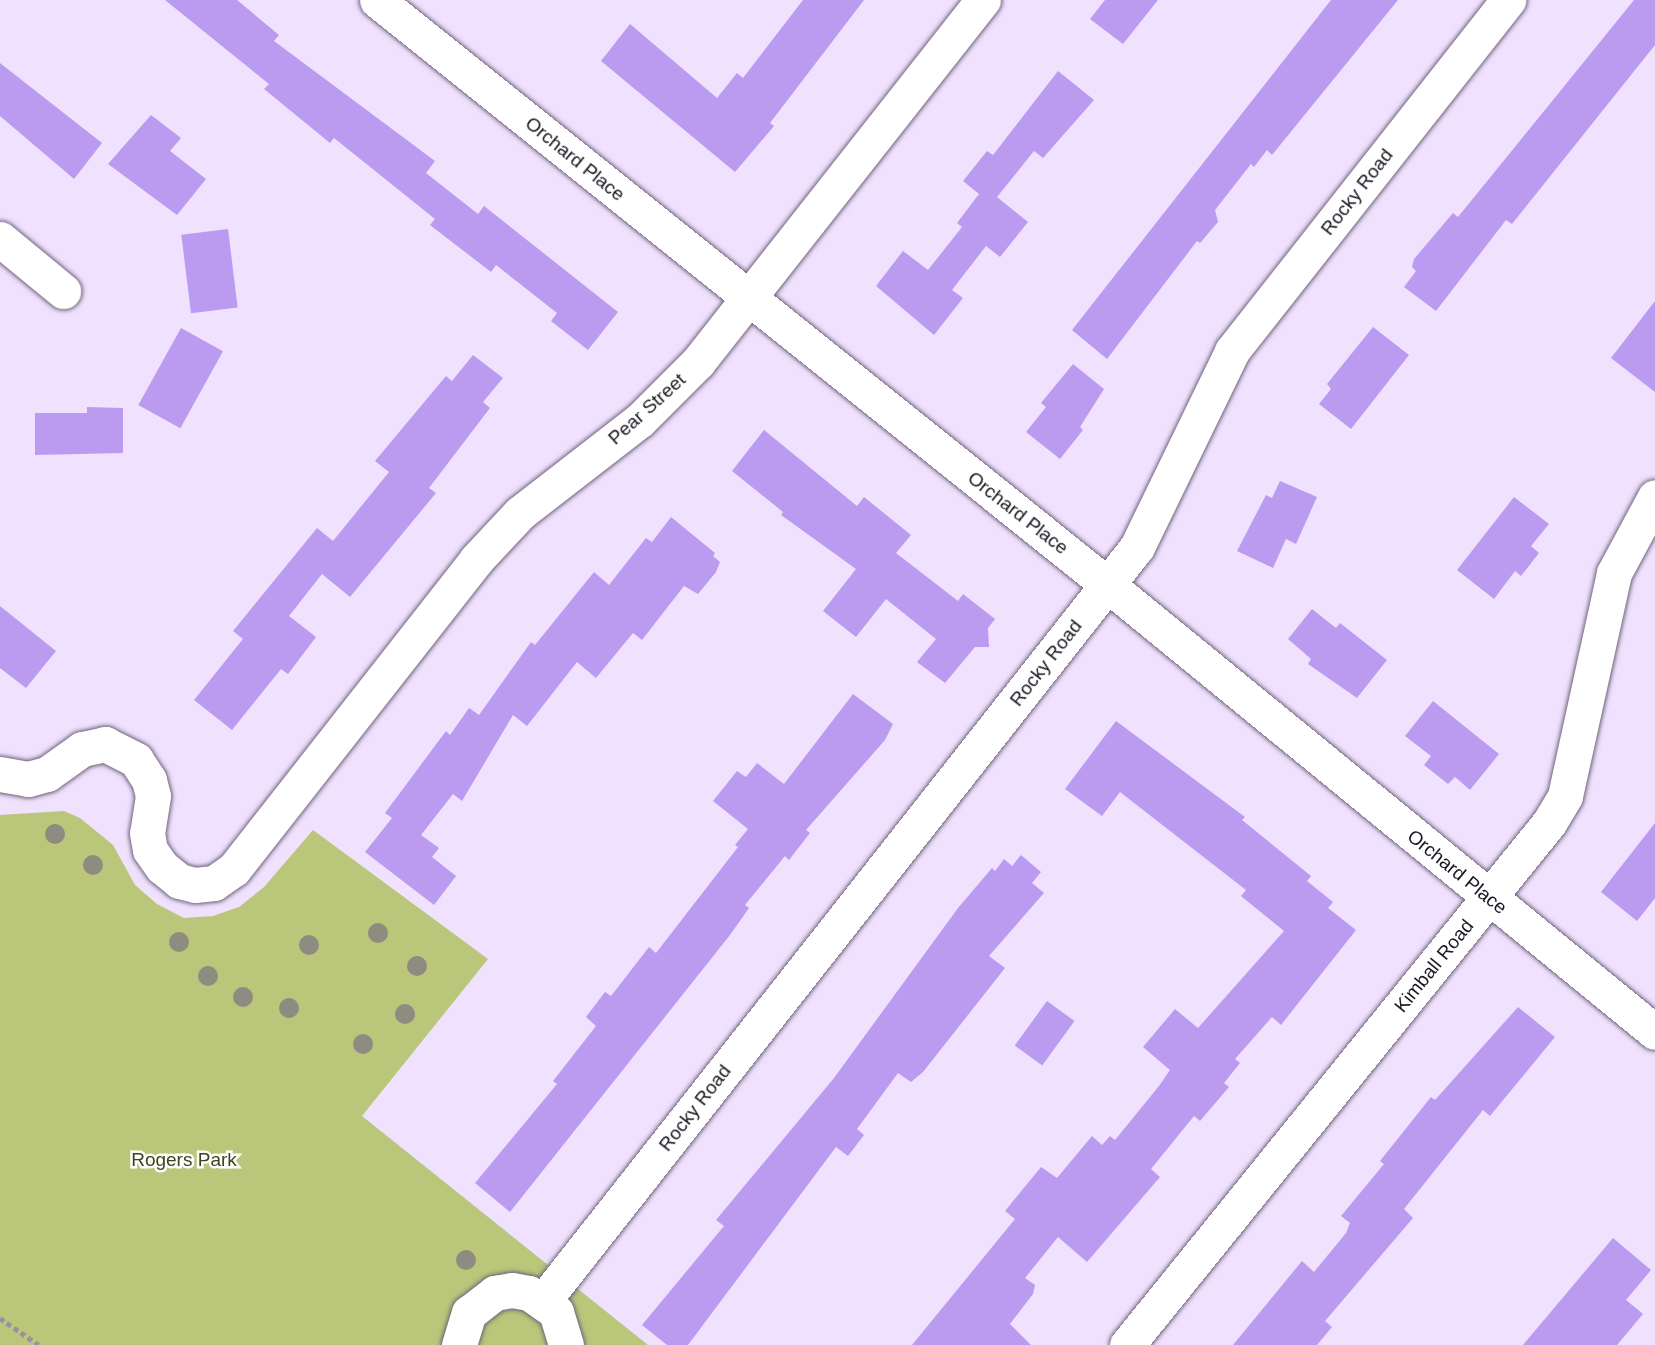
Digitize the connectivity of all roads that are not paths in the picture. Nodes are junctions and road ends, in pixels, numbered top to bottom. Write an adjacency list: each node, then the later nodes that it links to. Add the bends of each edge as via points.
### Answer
1 (377, 0): 6 (street, Orchard Place)
2 (983, 0): 6 (street, Pear Street)
3 (1508, 0): 8 (street, Rocky Road, via 1232,351 1137,547)
4 (0, 239): 5 (street)
5 (63, 291)
6 (749, 300): 8 (street, Orchard Place); 9 (street, Pear Street, via 698,362 640,420 520,513 234,869 214,883 195,886 179,881 150,850 147,833 153,796 149,780 136,760 121,751 105,744 82,749 37,777)
7 (1655, 497): 10 (street, Kimball Road, via 1614,573 1565,796)
8 (1108, 584): 10 (street, Orchard Place); 12 (street, Rocky Road)
9 (0, 775)
10 (1489, 898): 11 (street, Orchard Place); 15 (street, Kimball Road)
11 (1655, 1032)
12 (544, 1300): 13 (street, via 529,1293 495,1293 469,1313); 14 (street, via 556,1312)
13 (459, 1345)
14 (566, 1345)
15 (1127, 1345)

